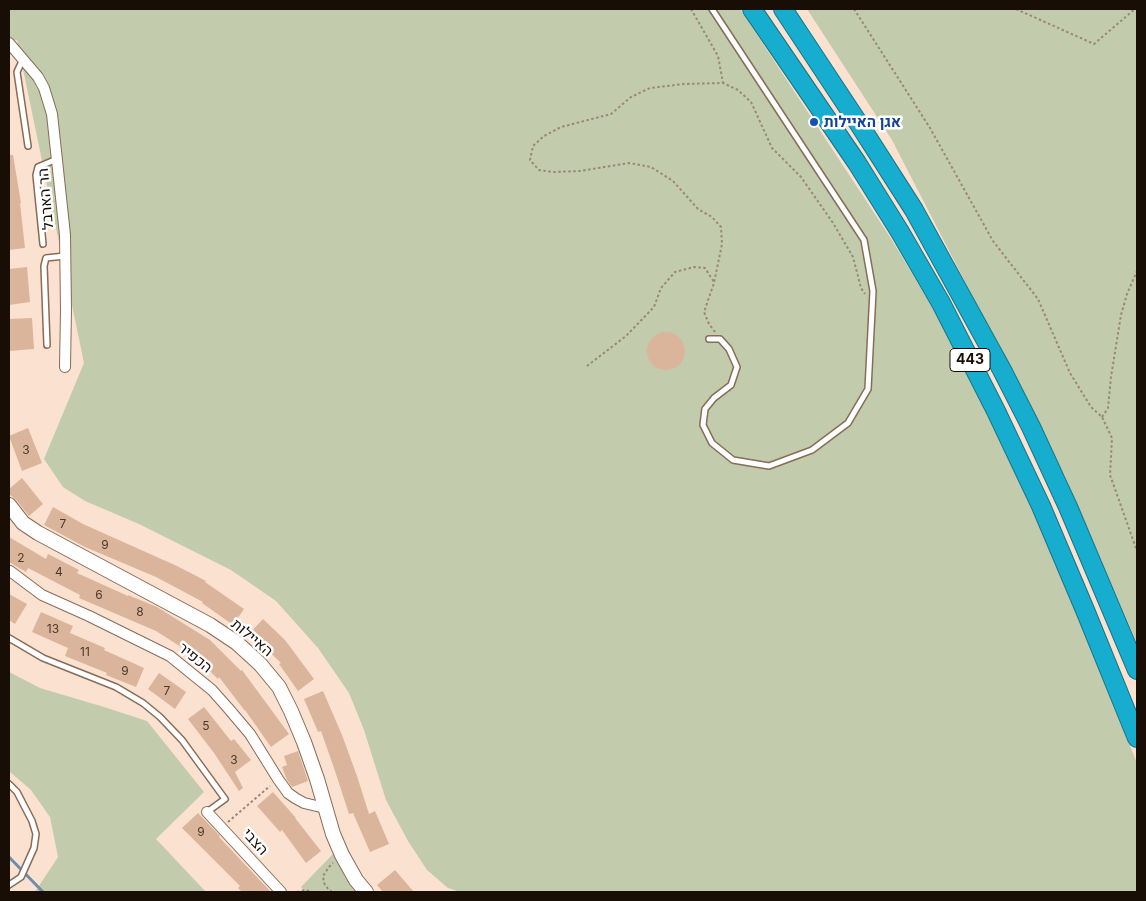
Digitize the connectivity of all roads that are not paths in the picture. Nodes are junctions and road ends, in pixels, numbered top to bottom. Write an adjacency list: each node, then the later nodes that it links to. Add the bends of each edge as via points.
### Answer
1 (712, 9): 10 (lane, via 864,240 873,291 868,389 848,423 812,450 769,466 733,460 712,444 704,425 705,409 731,385 737,367 729,349 720,339)
2 (752, 9): 17 (highway, 443, via 857,163 941,303 1041,506)
3 (782, 9): 16 (highway, 443, via 914,210 1002,370 1068,507)
4 (9, 43): 5 (street, הר הארבל)
5 (23, 58): 6 (lane, via 17,72); 7 (street, הר הארבל, via 38,77 49,100)
6 (28, 146)
7 (58, 160): 8 (lane, via 38,167 36,174); 9 (street, הר הארבל)
8 (43, 244)
9 (65, 256): 11 (lane, via 46,258 44,266); 12 (street, הר הארבל)
10 (709, 339)
11 (47, 345)
12 (64, 367)
13 (9, 505): 19 (street, האיילות, via 23,523 38,533 210,625 260,664 279,687 291,711)
14 (10, 571): 19 (street, הכפיר, via 42,596 170,656 212,690 228,708 250,734 288,792 309,805)
15 (9, 638): 20 (lane, via 43,658 116,687 160,717 182,740 225,799)
16 (1137, 670)
17 (1137, 738)
18 (9, 784): 21 (lane, via 17,792 36,834 34,848 21,876)
19 (325, 808): 23 (street, האיילות, via 342,855)
20 (207, 812): 22 (street, הצבי)
21 (9, 885)
22 (281, 892)
23 (366, 892)

